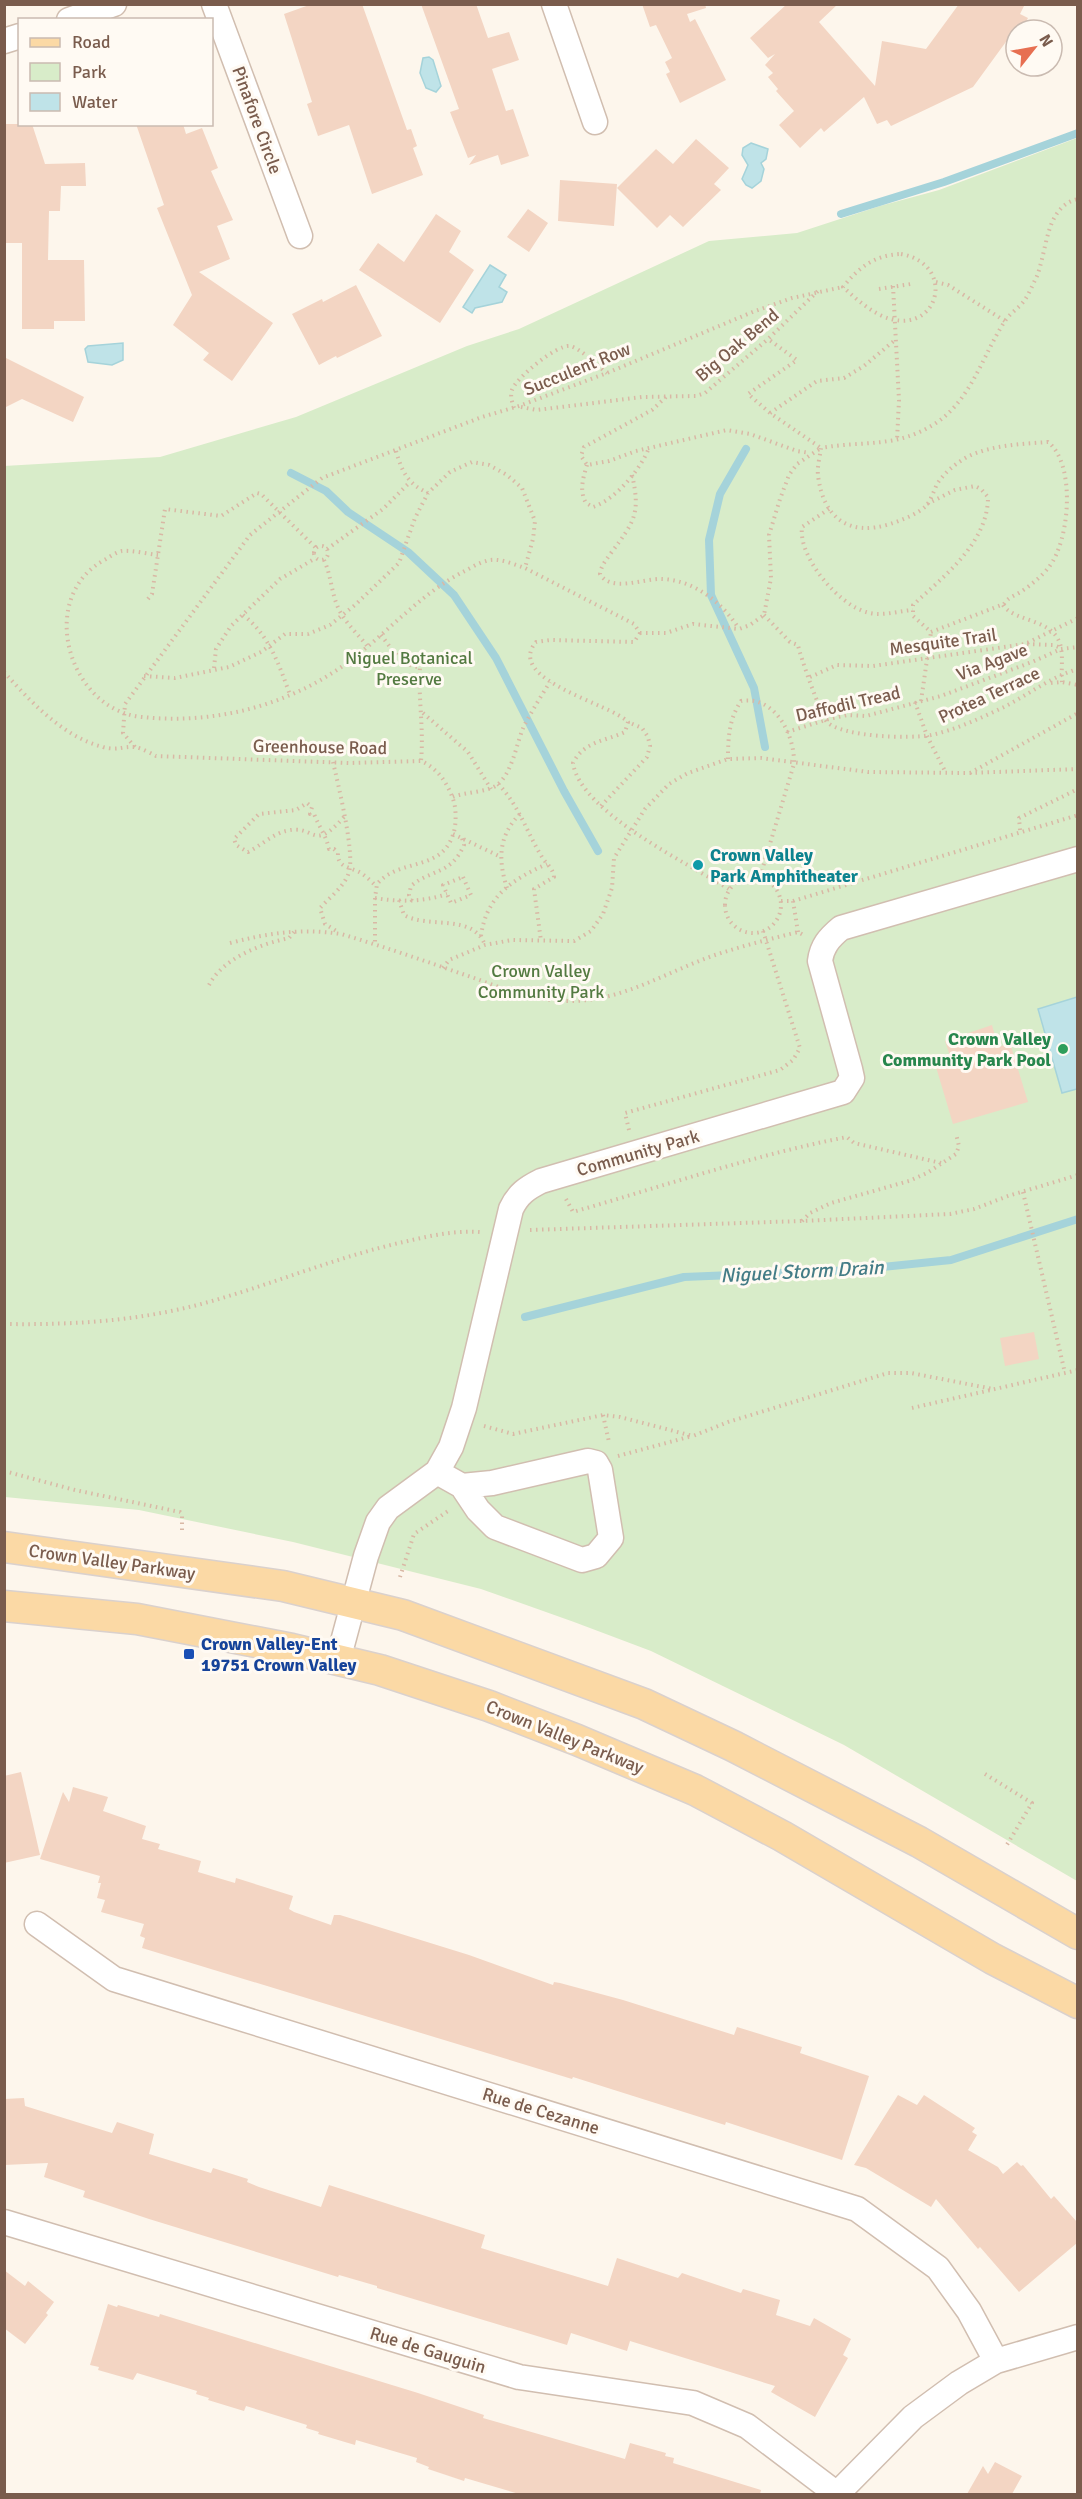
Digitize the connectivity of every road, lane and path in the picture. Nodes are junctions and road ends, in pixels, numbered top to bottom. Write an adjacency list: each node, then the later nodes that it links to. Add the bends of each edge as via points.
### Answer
1 (114, 4): 4 (street)
2 (214, 4): 7 (street, Pinafore Circle)
3 (554, 4): 5 (street)
4 (75, 18)
5 (595, 122)
6 (1077, 201): 15 (path, via 1070,201 1057,213 1029,292)
7 (300, 236)
8 (936, 282): 11 (path, via 923,264 901,254 883,255 871,261 857,269); 14 (path, via 937,296 925,314); 15 (path, via 948,285)
9 (911, 284): 10 (path)
10 (893, 286): 12 (path); 14 (path)
11 (843, 287): 13 (path, Succulent Row); 14 (path, via 867,308)
12 (879, 289)
13 (819, 291): 16 (path, Big Oak Bend); 18 (path, Succulent Row, via 734,320)
14 (894, 318): 17 (path)
15 (1005, 321): 23 (path, via 952,408 937,422)
16 (768, 339): 19 (path, Big Oak Bend, via 705,393); 22 (path, via 797,360 748,394)
17 (895, 340): 22 (path, via 844,378 817,381); 23 (path)
18 (607, 374): 20 (path, Succulent Row); 21 (path, via 574,347 563,346 517,381 512,390)
19 (666, 398): 20 (path, Big Oak Bend, via 642,397 537,410); 28 (path, via 652,410 584,447 580,456)
20 (519, 406): 21 (path, Succulent Row)
21 (514, 408): 26 (path, Succulent Row)
22 (771, 413): 25 (path)
23 (897, 440): 25 (path)
24 (649, 448): 27 (path, via 727,430); 28 (path); 29 (path)
25 (821, 448): 27 (path); 33 (path, via 817,474)
26 (396, 451): 30 (path); 34 (path, Succulent Row, via 322,478)
27 (811, 453): 45 (path, via 789,475 769,535 771,578)
28 (587, 465): 29 (path, via 582,495 588,506 602,504)
29 (632, 475): 48 (path, via 636,510 603,563 603,579 627,584 662,579 691,586 718,603)
30 (410, 483): 31 (path); 36 (path, via 360,527)
31 (428, 493): 40 (path, via 450,472 472,462 489,465 507,475 522,488 535,521); 46 (path, via 399,562)
32 (926, 505): 33 (path, via 904,519 862,530 837,519); 42 (path, via 948,470 970,456 1017,444 1048,442 1057,449 1062,458 1067,502 1060,546 1050,565); 43 (path, via 967,487 981,489 988,497 974,541 957,565 913,605)
33 (829, 509): 43 (path, via 802,527 801,533 803,546 822,577 849,604 866,612 879,615)
34 (279, 512): 35 (path); 37 (path, via 257,493 221,516 165,509); 62 (path, Succulent Row, via 250,535)
35 (316, 548): 36 (path); 38 (path)
36 (327, 549): 39 (path)
37 (158, 555): 41 (path); 74 (path, via 123,551 97,563 75,588 68,610 67,635 75,668 88,690)
38 (316, 558): 39 (path); 44 (path, via 280,579)
39 (324, 560): 46 (path)
40 (525, 568): 51 (path, via 634,624); 52 (path, via 486,561 432,591)
41 (148, 599)
42 (1004, 604): 49 (path); 50 (path, via 1009,612)
43 (913, 610): 49 (path, via 913,616)
44 (243, 615): 54 (path); 59 (path, via 216,650)
45 (764, 615): 48 (path); 64 (path, via 790,642 798,645)
46 (343, 617): 54 (path, via 311,633 285,634); 56 (path)
47 (1077, 618): 50 (path, Mesquite Trail)
48 (739, 628): 51 (path, via 693,624 666,633)
49 (931, 632): 58 (path)
50 (1051, 632): 53 (path, Mesquite Trail); 57 (path)
51 (640, 633): 65 (path, via 634,642 536,642 530,655 532,662)
52 (381, 635): 56 (path); 72 (path, via 403,662 420,667)
53 (1025, 644): 57 (path); 58 (path, Mesquite Trail)
54 (270, 645): 59 (path, via 247,660); 69 (path)
55 (1077, 646): 57 (path, Via Agave)
56 (368, 648): 69 (path)
57 (1061, 649): 63 (path); 70 (path, Via Agave)
58 (927, 658): 64 (path, Mesquite Trail, via 873,666 837,665); 70 (path)
59 (214, 668): 62 (path, via 175,678)
60 (1077, 669): 63 (path, Protea Terrace)
61 (4, 672): 79 (path, Greenhouse Road, via 32,702 76,736 118,750)
62 (144, 676): 74 (path, Succulent Row, via 125,704)
63 (1061, 676): 66 (path); 67 (path, Protea Terrace)
64 (810, 677): 75 (path)
65 (550, 682): 76 (path); 87 (path)
66 (1062, 682): 67 (path); 68 (path)
67 (1047, 683): 78 (path, Protea Terrace, via 1000,708)
68 (1077, 685)
69 (290, 695): 74 (path, via 264,706 219,715 176,718)
70 (921, 701): 71 (path, Via Agave)
71 (915, 702): 75 (path, Daffodil Tread, via 866,716); 78 (path)
72 (422, 712): 81 (path); 88 (path, via 468,752)
73 (1077, 713): 86 (path)
74 (124, 714): 79 (path, via 123,733)
75 (826, 721): 77 (path, Daffodil Tread); 78 (path, Protea Terrace, via 843,731 872,736)
76 (628, 722): 91 (path, via 642,728 648,737 647,757); 91 (path, via 625,732 594,742 573,763 574,773)
77 (787, 732): 80 (path, via 771,707 749,699 741,701 730,727); 83 (path, via 794,748)
78 (927, 736): 85 (path)
79 (135, 747): 82 (path, Greenhouse Road, via 156,756)
80 (728, 759): 83 (path, via 761,758); 95 (path, via 669,784 645,809)
81 (421, 761): 82 (path, Greenhouse Road); 90 (path, via 440,774)
82 (333, 762): 94 (path)
83 (794, 764): 85 (path, via 868,772); 104 (path)
84 (1077, 769): 86 (path)
85 (947, 773): 86 (path)
86 (969, 773)
87 (498, 784): 88 (path); 92 (path)
88 (490, 789): 90 (path)
89 (1077, 789): 96 (path, via 1019,818)
90 (453, 798): 97 (path)
91 (601, 806): 95 (path)
92 (520, 814): 100 (path, via 505,833); 102 (path)
93 (1077, 815): 96 (path)
94 (344, 818): 98 (path); 103 (path)
95 (632, 830): 107 (path); 120 (path, via 614,858 612,888 603,914 591,932 574,941)
96 (1020, 830): 113 (path)
97 (453, 834): 99 (path); 105 (path, via 437,857 391,872)
98 (326, 835): 98 (path, via 314,814 310,814 312,807 307,802 296,810 259,814 234,838 248,852 287,830); 103 (path, via 329,849 338,853 341,865)
99 (462, 838): 100 (path); 111 (path, via 464,845 453,862 411,886)
100 (501, 856): 106 (path)
101 (1077, 859): 124 (street, via 841,928)
102 (547, 864): 106 (path, via 523,874); 120 (path, via 554,877 534,889)
103 (350, 868): 105 (path); 117 (path, via 345,882 320,908 325,924)
104 (760, 877): 107 (path, via 737,880); 112 (path, via 774,886)
105 (376, 886): 109 (path)
106 (507, 888): 118 (path, via 494,899 483,920)
107 (729, 889): 115 (path, via 723,904 727,919 738,930 754,934)
108 (447, 894): 108 (path, via 451,903 471,895 463,877 443,885); 111 (path)
109 (375, 898): 110 (path); 122 (path)
110 (399, 900): 111 (path); 118 (path, via 404,915 411,919 460,925)
111 (412, 901)
112 (781, 901): 113 (path); 115 (path, via 779,916 770,929)
113 (793, 901): 116 (path)
114 (294, 931): 117 (path); 121 (path); 126 (path, via 289,938 256,946 220,969)
115 (763, 931): 119 (path)
116 (798, 932): 119 (path); 124 (path)
117 (341, 934): 122 (path)
118 (481, 936): 123 (path)
119 (767, 940): 125 (path, via 713,956 623,992 588,1000 547,1000); 128 (path, via 800,1048 793,1060 780,1070 625,1113)
120 (541, 941): 123 (path, via 512,940)
121 (230, 943)
122 (375, 944): 125 (path)
123 (485, 945): 125 (path, via 449,960)
124 (824, 947): 138 (street, Community Park, via 822,974 852,1078 843,1092 541,1181 516,1197)
125 (443, 968)
126 (209, 985)
127 (956, 1134): 129 (path, via 956,1154)
128 (629, 1136)
129 (941, 1163): 132 (path, via 854,1143 847,1137 772,1154 573,1212); 134 (path, via 909,1182 831,1203)
130 (1077, 1175): 131 (path)
131 (1023, 1192): 134 (path, via 950,1214); 141 (path)
132 (562, 1195)
133 (532, 1219): 136 (path)
134 (802, 1221): 136 (path)
135 (480, 1224): 137 (path)
136 (528, 1230): 138 (path)
137 (478, 1232): 138 (path); 139 (path, via 425,1237 355,1254 214,1301 141,1318)
138 (505, 1237): 150 (street, Community Park, via 464,1408 451,1447)
139 (4, 1324)
140 (1077, 1370): 141 (path)
141 (1065, 1373): 142 (path)
142 (993, 1389): 143 (path); 146 (path, via 911,1373 888,1373)
143 (912, 1408)
144 (603, 1415): 145 (path, via 513,1434 484,1426); 146 (path); 147 (path)
145 (486, 1416)
146 (693, 1436): 148 (path)
147 (610, 1447)
148 (613, 1457)
149 (4, 1471): 152 (path, via 180,1512)
150 (437, 1472): 151 (street); 154 (street, Community Park, via 388,1508 378,1522)
151 (462, 1486): 151 (street, via 495,1527 582,1560 596,1556 612,1538 596,1463 588,1461)
152 (182, 1530)
153 (4, 1547): 154 (main road, Crown Valley Parkway, via 284,1586)
154 (354, 1603): 156 (street, Community Park); 160 (main road, Crown Valley Parkway, via 403,1615 644,1704 919,1842)
155 (4, 1606): 156 (main road, Crown Valley Parkway, via 137,1619)
156 (338, 1660): 161 (main road, Crown Valley Parkway, via 489,1706 695,1790)
157 (985, 1774): 158 (path, via 1032,1803)
158 (1005, 1848)
159 (37, 1924): 164 (street, Rue de Cezanne, via 114,1979 857,2209 938,2268 969,2311)
160 (1077, 1934)
161 (1077, 2003)
162 (4, 2222): 165 (street, Rue de Gauguin, via 519,2377 693,2403 747,2426)
163 (1077, 2337): 164 (street)
164 (996, 2361): 165 (street, via 913,2417)
165 (837, 2494)

